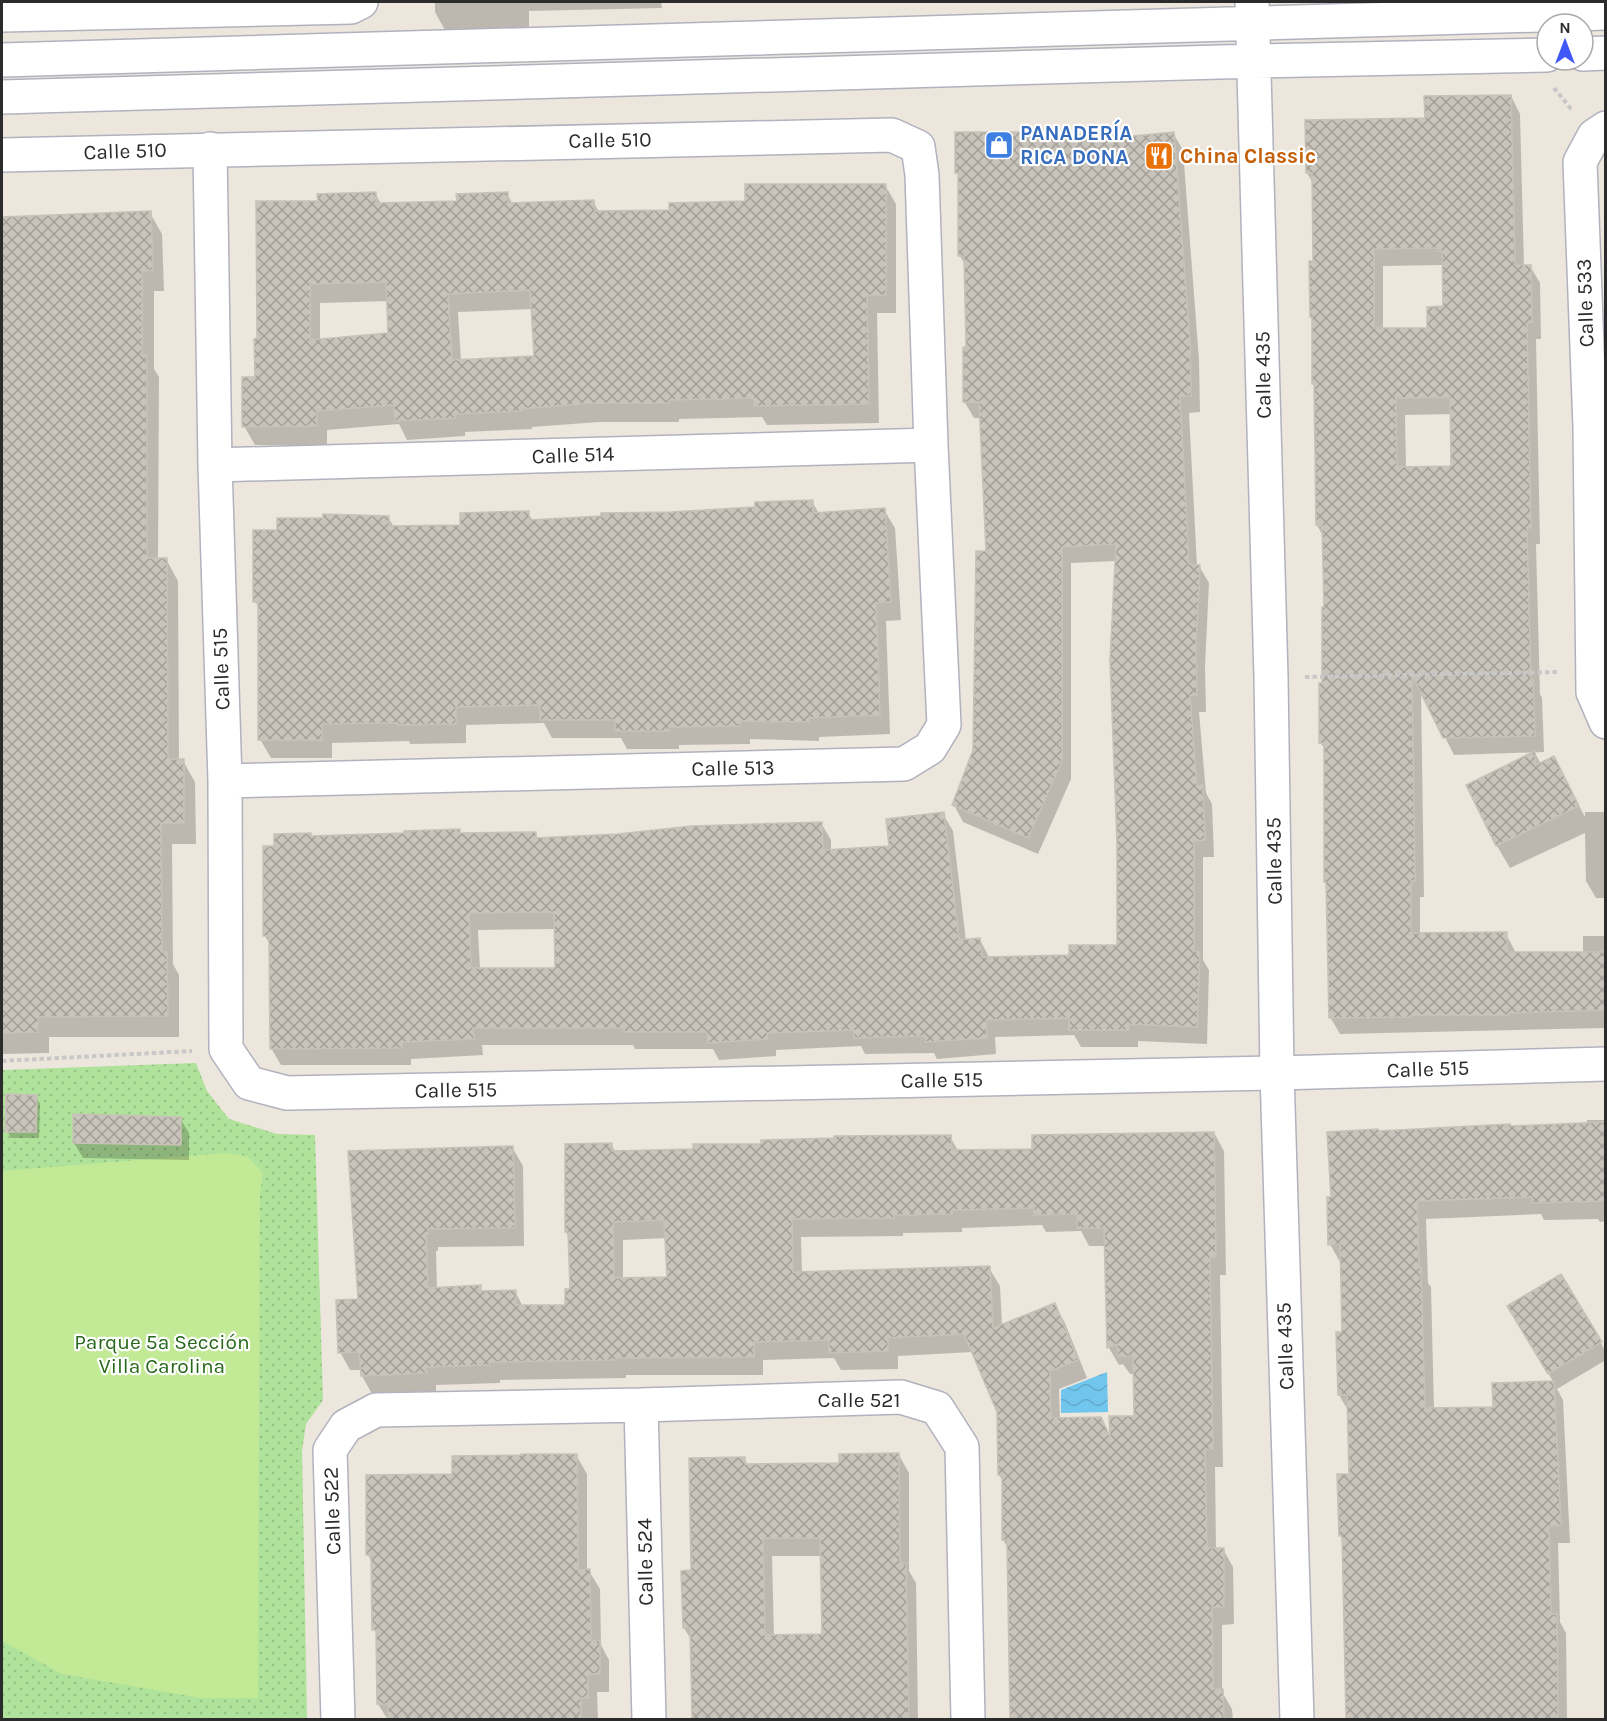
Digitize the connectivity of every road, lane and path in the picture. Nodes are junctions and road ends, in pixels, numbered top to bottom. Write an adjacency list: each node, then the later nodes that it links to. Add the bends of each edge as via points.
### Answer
1 (361, 2): 4 (street, via 351,7)
2 (1252, 12): 3 (street); 6 (street); 7 (street, Calle 435)
3 (1605, 13)
4 (2, 15)
5 (1535, 55): 7 (street)
6 (2, 60)
7 (1255, 61): 9 (street); 17 (street, Calle 435)
8 (1551, 72): 10 (path)
9 (2, 97)
10 (1599, 132): 13 (street, Calle 533, via 1580,162)
11 (210, 149): 12 (street, Calle 510); 14 (street, Calle 510, via 892,135 918,147 922,175); 15 (street, Calle 515)
12 (2, 155)
13 (1598, 427): 16 (street, Calle 533)
14 (931, 445): 15 (street, Calle 514); 19 (street, Calle 513, via 944,725 930,748 904,764)
15 (214, 465): 19 (street, Calle 515)
16 (1593, 671): 17 (path); 18 (street, Calle 533, via 1593,692)
17 (1271, 677): 23 (street, Calle 435)
18 (1605, 722)
19 (225, 782): 20 (street, Calle 515)
20 (226, 1049): 21 (path); 23 (street, Calle 515, via 249,1083 287,1093)
21 (2, 1061)
22 (1605, 1064): 23 (street, Calle 515)
23 (1277, 1073): 28 (street, Calle 435)
24 (641, 1405): 25 (street, Calle 522, via 376,1410 346,1426 330,1450); 26 (street, Calle 524); 27 (street, Calle 521, via 901,1397 937,1408 962,1447)
25 (338, 1719)
26 (649, 1719)
27 (968, 1719)
28 (1297, 1719)

